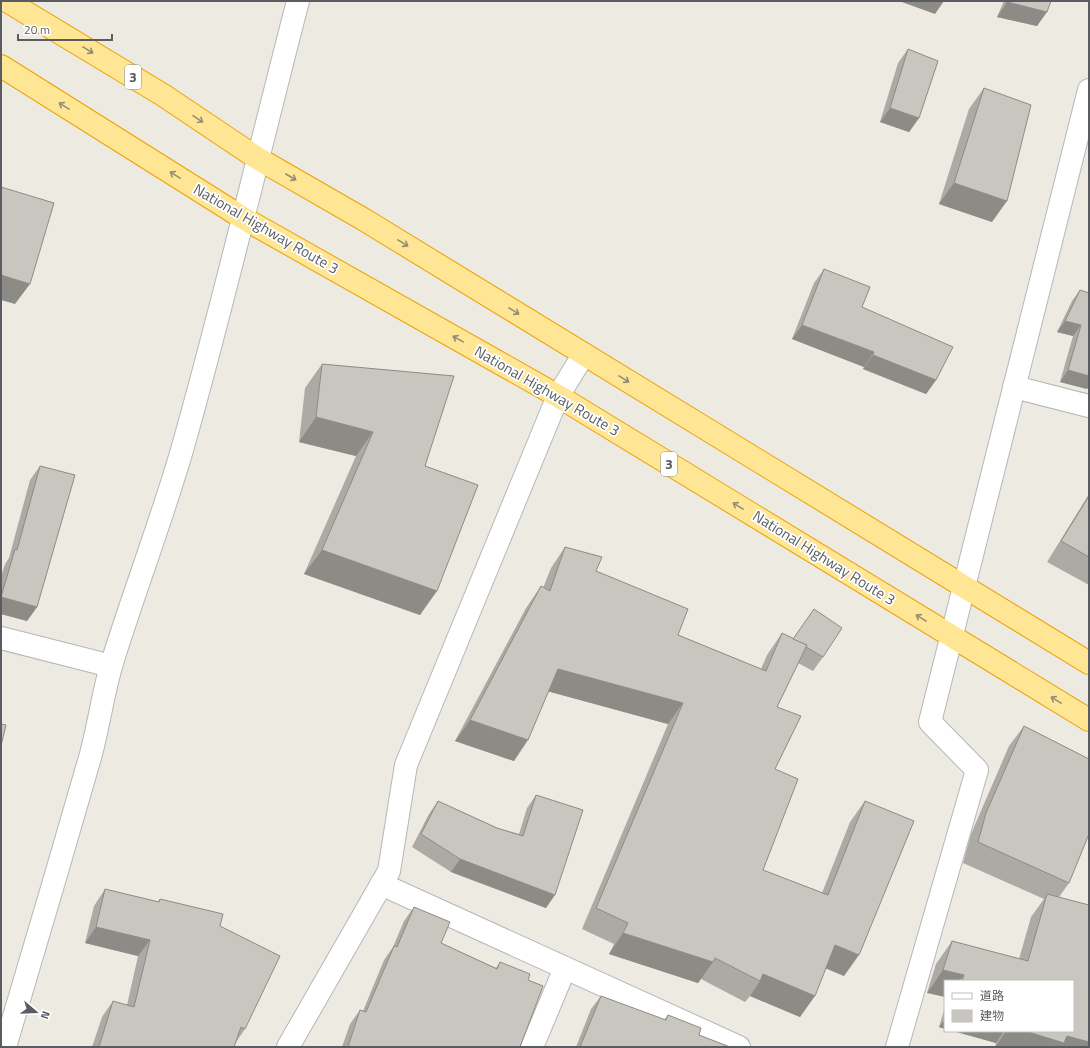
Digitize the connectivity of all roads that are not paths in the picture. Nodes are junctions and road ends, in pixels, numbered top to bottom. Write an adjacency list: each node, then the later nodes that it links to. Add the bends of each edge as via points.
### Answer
1 (7, 1): 5 (highway, 3, one-way to 5, via 163,95)
2 (298, 1): 5 (street)
3 (1, 66): 6 (highway, National Highway Route 3 / 3, one-way to 3)
4 (1089, 90): 8 (street)
5 (257, 158): 6 (street); 7 (highway, 3, one-way to 7, via 363,219)
6 (243, 218): 9 (highway, National Highway Route 3 / 3, one-way to 6); 15 (street, via 182,450)
7 (584, 354): 9 (street); 11 (highway, 3, one-way to 11)
8 (1014, 387): 10 (street); 11 (street)
9 (558, 396): 12 (highway, National Highway Route 3 / 3, one-way to 9); 17 (street, via 406,765 389,871)
10 (1089, 406)
11 (963, 586): 12 (street); 14 (highway, 3)
12 (950, 636): 16 (highway, National Highway Route 3 / 3, one-way to 12); 24 (street, via 930,722 977,770)
13 (1, 638): 15 (street)
14 (1089, 663)
15 (111, 666): 20 (street, via 97,731 73,818)
16 (1089, 720)
17 (381, 884): 18 (street); 21 (street)
18 (566, 968): 19 (street); 22 (street)
19 (716, 1042): 23 (street)
20 (5, 1047)
21 (288, 1047)
22 (532, 1047)
23 (739, 1047)
24 (897, 1047)

